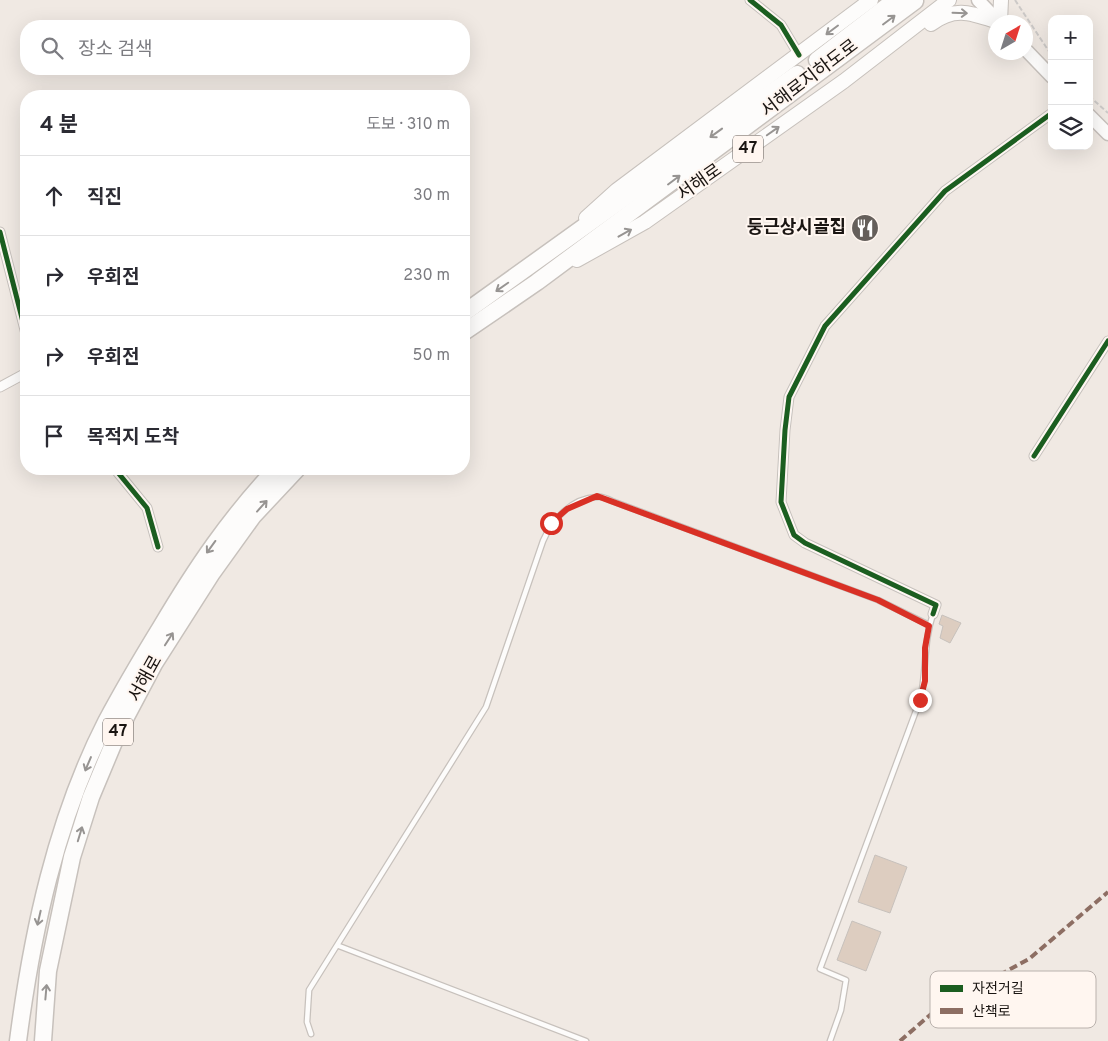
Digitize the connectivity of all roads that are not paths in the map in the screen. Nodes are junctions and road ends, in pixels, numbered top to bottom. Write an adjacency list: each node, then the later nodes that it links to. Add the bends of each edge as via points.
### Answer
1 (750, 0): 12 (street, via 781,25)
2 (871, 0): 12 (main road, 47, one-way to 12)
3 (896, 0): 20 (highway, 서해로지하도로 / 47, one-way to 20)
4 (949, 0): 8 (main road, 서해로 / 47)
5 (978, 0): 9 (street)
6 (1001, 0): 10 (main road)
7 (915, 1): 21 (highway, 서해로지하도로 / 47, one-way to 7)
8 (934, 6): 15 (main road, 서해로 / 47)
9 (992, 15)
10 (1000, 15)
11 (988, 19): 15 (main road, one-way to 11, via 874,66 941,17 955,12)
12 (799, 55): 20 (main road, 47, via 617,190)
13 (1033, 57): 14 (street)
14 (1048, 73)
15 (844, 81): 21 (main road, 서해로 / 47, one-way to 15, via 645,222)
16 (1048, 116): 33 (street, via 945,191 886,255 825,326 789,397 781,502 794,535 936,605)
17 (1093, 120): 18 (street)
18 (1108, 134)
19 (0, 232): 22 (street)
20 (539, 261): 23 (highway, 47, one-way to 23)
21 (537, 282): 24 (highway, 서해로 / 47)
22 (20, 293)
23 (470, 309)
24 (470, 328)
25 (1108, 341): 28 (street)
26 (20, 376): 27 (street)
27 (0, 387)
28 (1034, 456)
29 (121, 475): 32 (street, via 147,508)
30 (270, 475): 37 (highway, 서해로 / 47, one-way to 37, via 240,508 197,566 106,723 76,792 47,887 27,968)
31 (291, 475): 38 (highway, 서해로 / 47, one-way to 31, via 48,970 72,857 91,797 119,730 154,664 212,573 253,516)
32 (158, 547)
33 (933, 614): 34 (lane)
34 (929, 626): 35 (lane, via 878,600 612,500 597,496 567,509 551,523 543,541 486,707 348,926); 40 (lane, via 925,681 920,700 820,969 846,980 841,1010)
35 (339, 946): 36 (lane, via 309,990 307,1022); 39 (lane)
36 (311, 1034)
37 (18, 1041)
38 (42, 1041)
39 (586, 1041)
40 (830, 1041)

